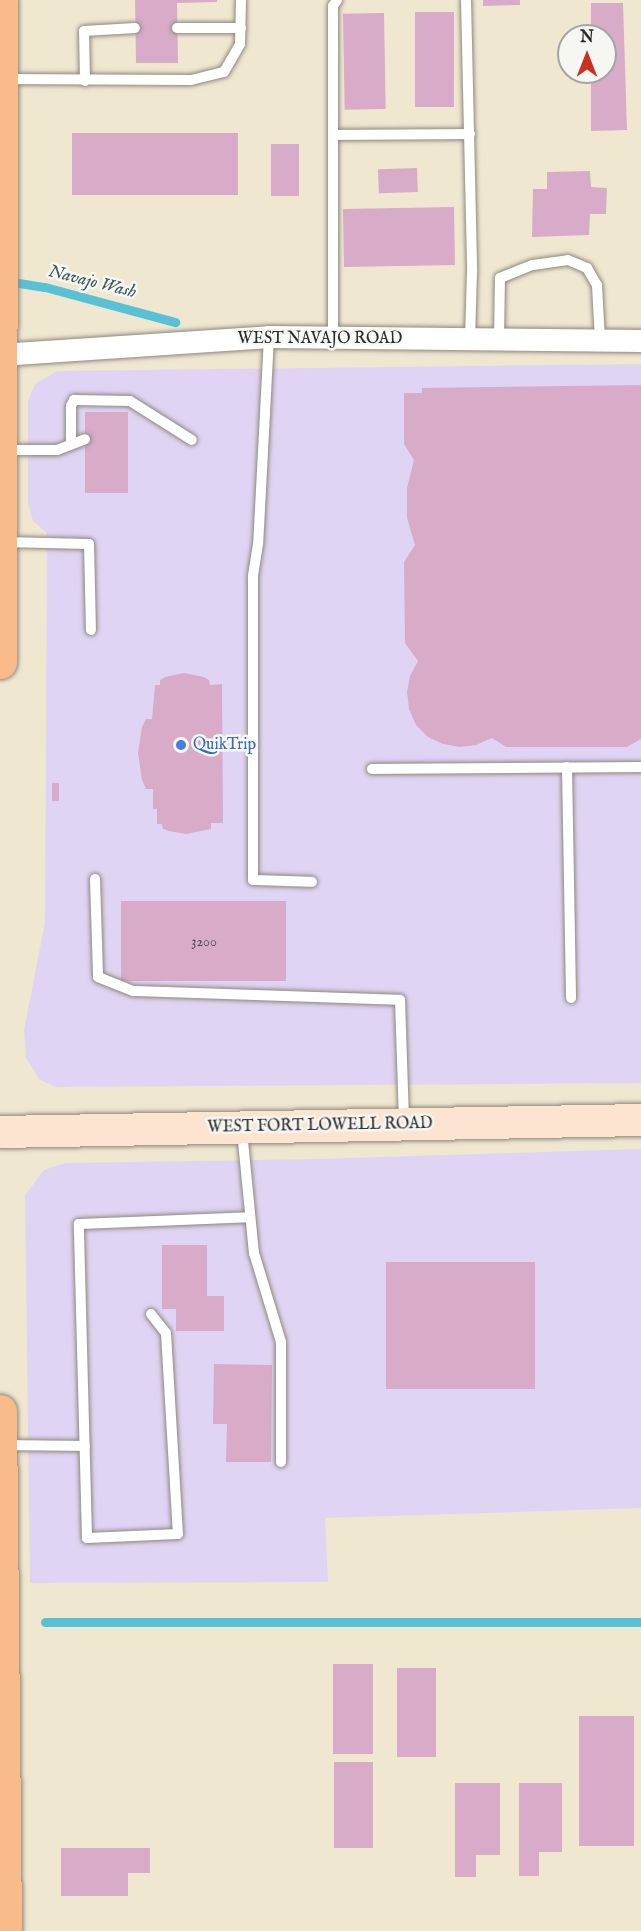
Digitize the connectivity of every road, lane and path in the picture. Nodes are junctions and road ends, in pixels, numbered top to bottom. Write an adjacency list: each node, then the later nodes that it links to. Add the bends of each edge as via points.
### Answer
1 (1, 0): 8 (highway)
2 (241, 0): 7 (lane)
3 (336, 0): 11 (lane)
4 (466, 0): 10 (lane)
5 (135, 28): 9 (lane, via 84,31)
6 (177, 28): 7 (lane)
7 (241, 28): 9 (lane, via 240,44 224,72 191,80)
8 (2, 79): 9 (lane); 12 (highway)
9 (85, 81)
10 (470, 134): 11 (lane); 15 (lane)
11 (334, 135): 14 (lane)
12 (2, 261): 19 (highway)
13 (269, 337): 14 (street, WEST NAVAJO ROAD); 19 (street, WEST NAVAJO ROAD); 31 (lane, via 253,577 253,880)
14 (333, 338): 15 (street, WEST NAVAJO ROAD)
15 (470, 339): 16 (street, WEST NAVAJO ROAD)
16 (499, 339): 17 (street, WEST NAVAJO ROAD); 17 (lane, via 500,278 532,265 568,260 587,268 597,285)
17 (600, 340): 18 (street, WEST NAVAJO ROAD)
18 (641, 341)
19 (0, 355): 23 (highway)
20 (85, 439): 22 (lane)
21 (192, 440): 22 (lane, via 130,400 74,400)
22 (71, 444): 23 (lane, via 57,450)
23 (1, 450): 24 (highway)
24 (1, 542): 25 (lane, via 90,544); 26 (highway)
25 (91, 630)
26 (0, 662)
27 (567, 767): 28 (lane); 29 (lane); 32 (lane)
28 (641, 767)
29 (372, 769)
30 (95, 879): 34 (lane, via 98,977 133,991 400,999)
31 (312, 882)
32 (571, 998)
33 (641, 1120): 34 (main road, WEST FORT LOWELL ROAD)
34 (404, 1125): 35 (main road, WEST FORT LOWELL ROAD)
35 (241, 1128): 36 (main road, WEST FORT LOWELL ROAD); 37 (lane)
36 (0, 1132)
37 (250, 1217): 41 (lane, via 79,1224); 42 (lane, via 254,1253 281,1342)
38 (151, 1314): 41 (lane, via 166,1333 178,1534 87,1538)
39 (0, 1411): 40 (highway)
40 (0, 1445): 41 (lane); 43 (highway)
41 (85, 1446)
42 (281, 1462)
43 (5, 1931)

